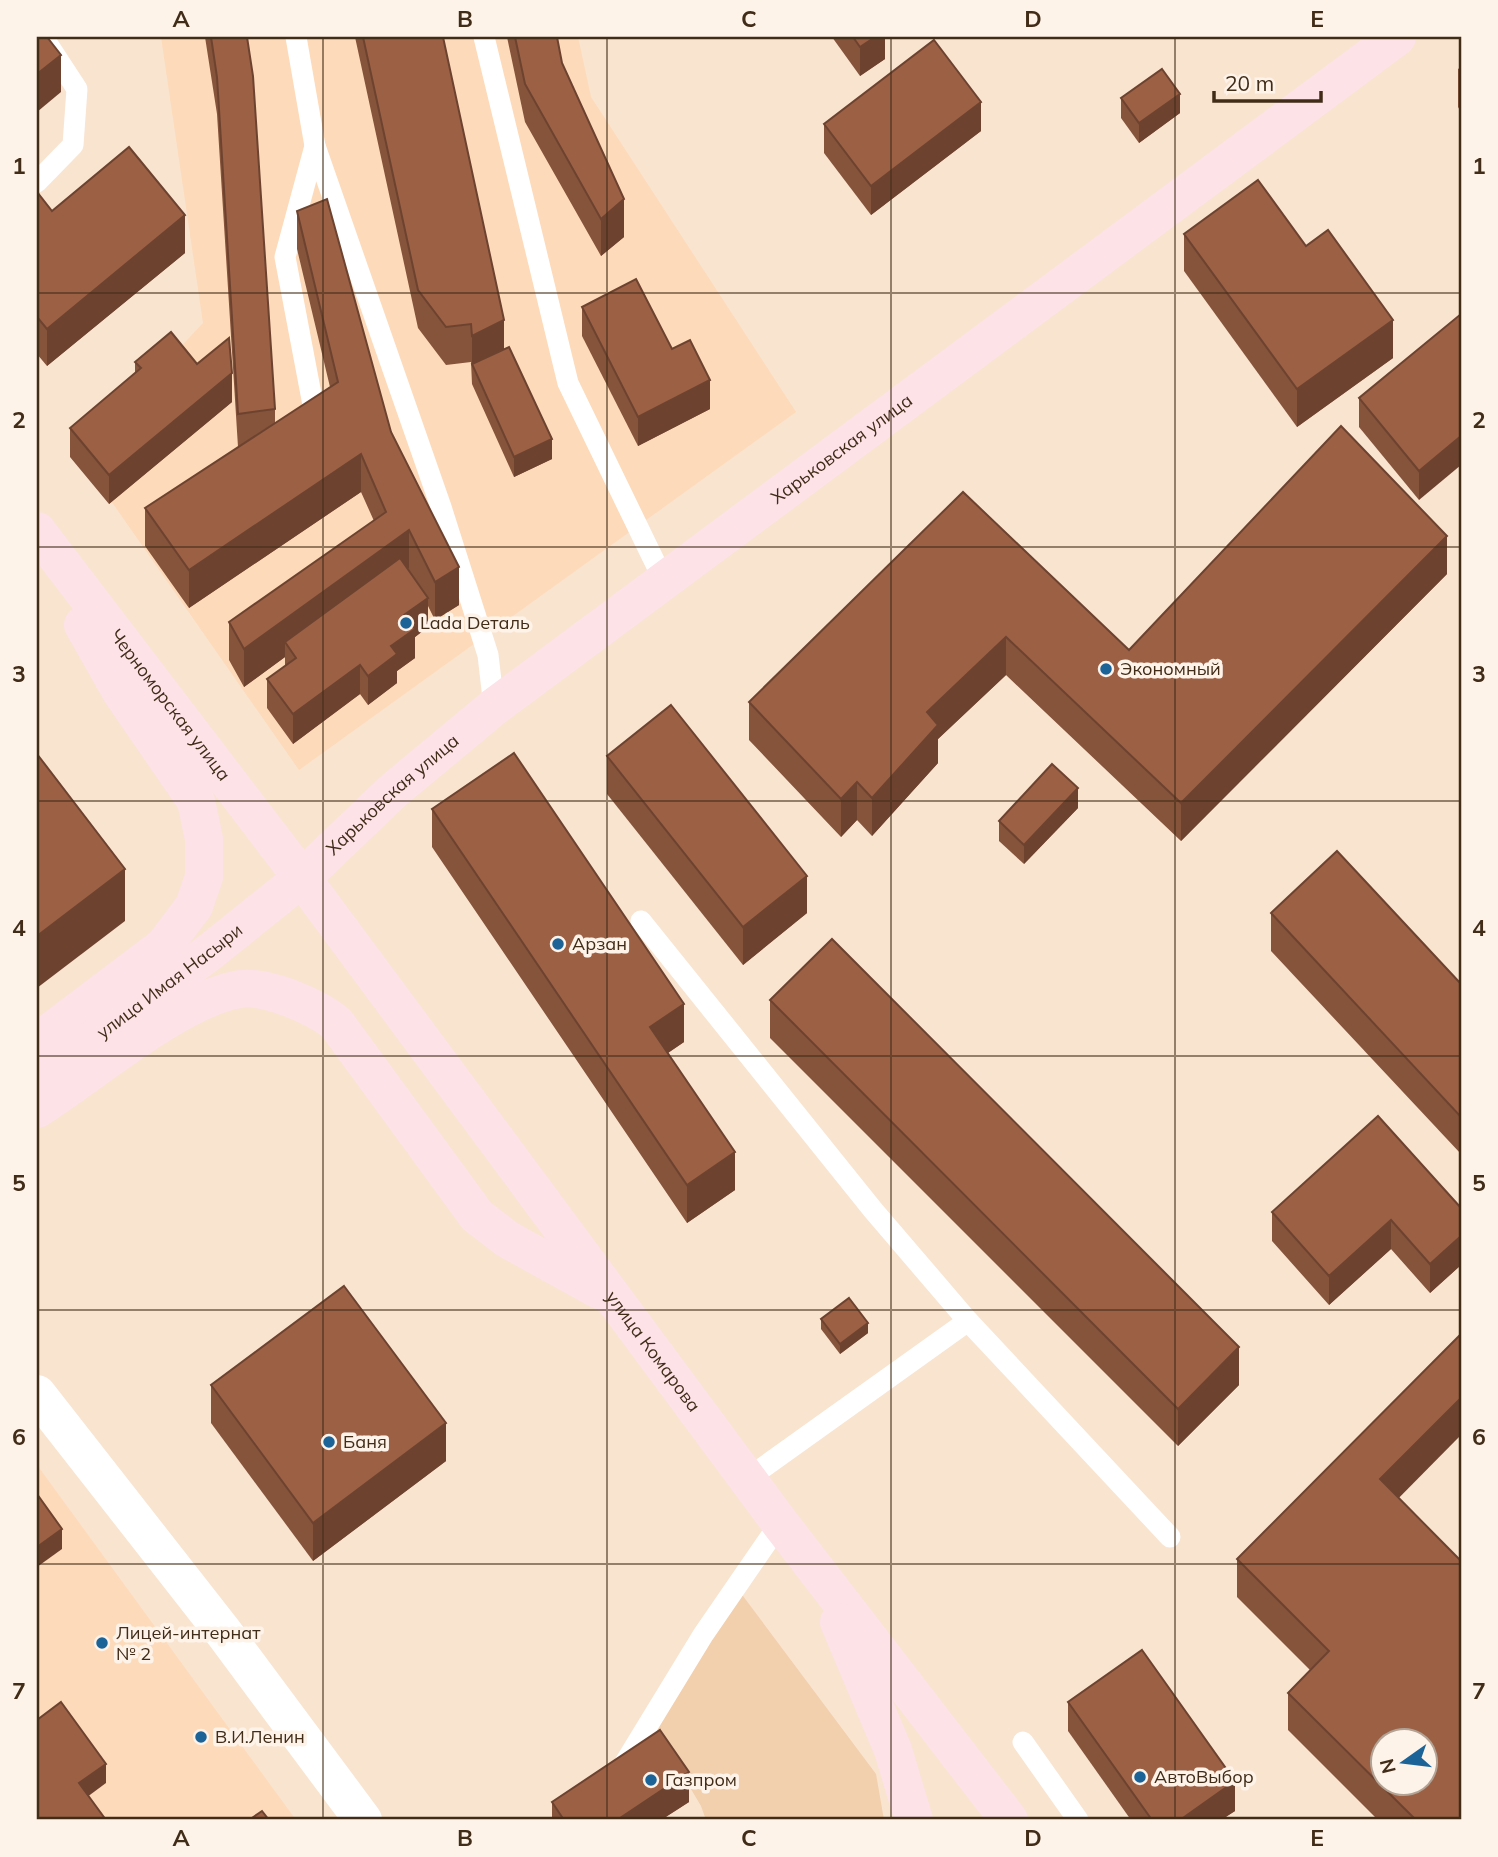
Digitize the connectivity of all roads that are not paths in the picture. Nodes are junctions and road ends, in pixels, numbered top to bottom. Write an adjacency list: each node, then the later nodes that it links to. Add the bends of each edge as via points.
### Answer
1 (43, 37): 6 (lane, via 77,89 73,145)
2 (296, 37): 5 (lane)
3 (484, 37): 9 (lane, via 568,383)
4 (1397, 37): 9 (street, Харьковская улица)
5 (315, 146): 7 (lane, via 285,257); 10 (lane, via 488,654)
6 (37, 181)
7 (314, 410)
8 (43, 539): 11 (street, Черноморская улица); 13 (street, via 78,617 121,692 196,801 204,877 194,906 164,946)
9 (664, 581): 10 (street, Харьковская улица)
10 (494, 707): 11 (street, Харьковская улица, via 393,791)
11 (302, 878): 14 (street, улица Имая Насыри); 16 (street, улица Комарова)
12 (641, 921): 17 (lane)
13 (37, 1042)
14 (37, 1081)
15 (37, 1109): 16 (street, via 162,1023 209,999 246,989 292,999 319,1009 336,1023 477,1216 507,1239)
16 (609, 1295): 19 (street, улица Комарова)
17 (968, 1321): 19 (lane); 21 (lane)
18 (37, 1394): 24 (street)
19 (747, 1479): 20 (street, улица Комарова)
20 (780, 1523): 22 (street, улица Комарова); 25 (lane, via 703,1635 622,1766 623,1781)
21 (1170, 1537)
22 (817, 1572): 26 (street, via 893,1750); 27 (street, улица Комарова)
23 (1023, 1742): 28 (lane)
24 (363, 1820)
25 (646, 1820)
26 (914, 1820)
27 (1009, 1820)
28 (1078, 1820)

